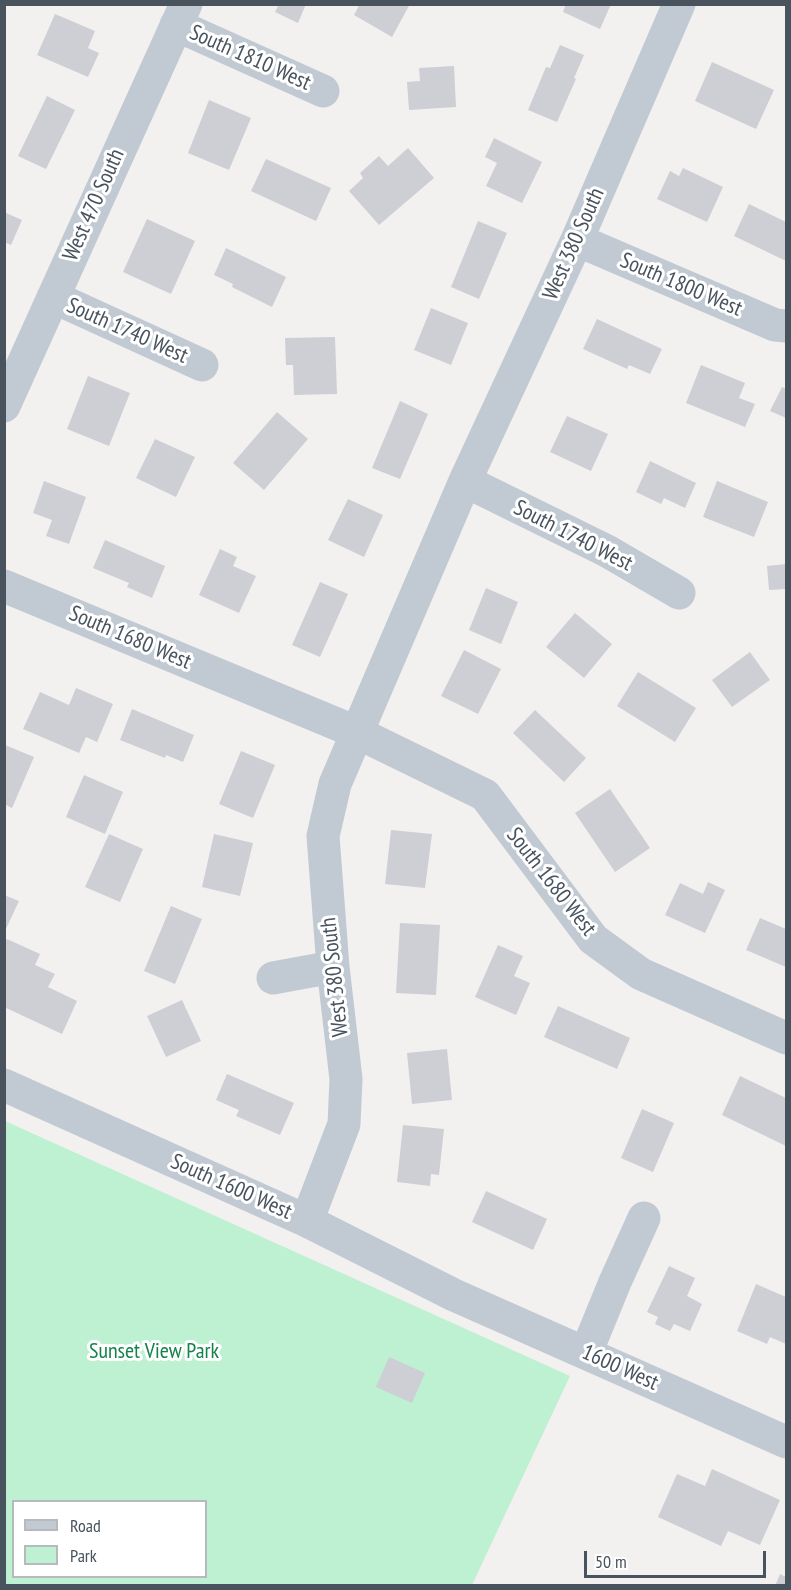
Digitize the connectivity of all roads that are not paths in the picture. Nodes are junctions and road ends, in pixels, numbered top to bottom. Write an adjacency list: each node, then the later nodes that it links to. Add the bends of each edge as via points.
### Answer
1 (679, 4): 4 (street, West 380 South)
2 (181, 15): 3 (street, South 1810 West); 5 (street, West 470 South)
3 (324, 91)
4 (577, 240): 6 (street, South 1800 West, via 775,325); 9 (street, West 380 South)
5 (53, 297): 7 (street, South 1740 West); 8 (street, West 470 South)
6 (786, 326)
7 (202, 365)
8 (4, 406)
9 (465, 481): 11 (street, South 1740 West, via 607,551); 12 (street)
10 (4, 586): 12 (street, South 1680 West)
11 (679, 593)
12 (356, 732): 13 (street, West 380 South, via 335,784 323,836); 15 (street, South 1680 West, via 485,795 593,939 641,974)
13 (333, 967): 14 (street); 18 (street, West 380 South, via 346,1079 344,1124)
14 (273, 978)
15 (786, 1038)
16 (4, 1085): 18 (street, South 1600 West)
17 (644, 1218): 20 (street)
18 (307, 1221): 19 (street, South 1600 West)
19 (454, 1295): 20 (street, 1600 West)
20 (586, 1353): 21 (street, 1600 West)
21 (786, 1442)

